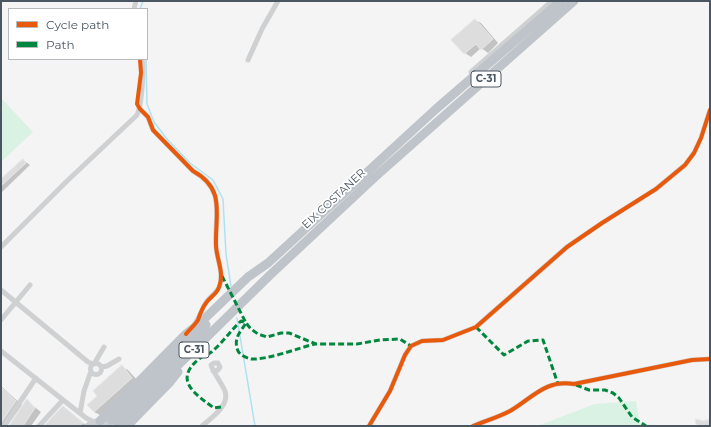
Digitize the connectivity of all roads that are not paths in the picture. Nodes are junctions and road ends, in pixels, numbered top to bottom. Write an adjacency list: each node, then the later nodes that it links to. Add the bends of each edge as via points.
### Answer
1 (278, 1): 7 (street)
2 (552, 1): 8 (street)
3 (561, 1): 10 (highway, C-31)
4 (574, 1): 12 (highway, EIX COSTANER / C-31)
5 (581, 1): 12 (highway, via 429,134)
6 (142, 60): 9 (street)
7 (248, 60)
8 (471, 72): 10 (highway)
9 (140, 109): 13 (street); 19 (street, via 148,117 154,130 210,185 215,195 216,246 222,276 220,286 206,302 197,321)
10 (436, 109): 14 (highway, C-31)
11 (710, 110): 35 (street, via 694,153 676,174 567,247 476,327 443,340 422,341 411,346 390,391)
12 (398, 157): 31 (highway, EIX COSTANER / C-31, via 269,276 263,287 170,382)
13 (1, 247)
14 (268, 263): 19 (highway, via 248,277); 31 (highway, C-31)
15 (30, 285): 17 (street)
16 (1, 290): 17 (street)
17 (16, 302): 18 (street); 24 (street)
18 (1, 320)
19 (186, 334): 30 (highway)
20 (104, 347): 24 (street)
21 (1, 351): 26 (street)
22 (119, 359): 24 (street, via 107,366)
23 (710, 359): 36 (street, via 681,362 574,384 565,382 553,385 538,391 509,411)
24 (94, 365): 27 (street); 27 (street, via 101,371)
25 (213, 371): 34 (street, via 225,392 226,400 217,413)
26 (36, 378): 28 (street); 32 (street)
27 (88, 380): 29 (street)
28 (63, 400): 29 (street); 33 (street)
29 (80, 413): 30 (street)
30 (92, 424): 31 (main road)
31 (117, 424)
32 (4, 426)
33 (39, 426)
34 (202, 426)
35 (368, 426)
36 (473, 426)

